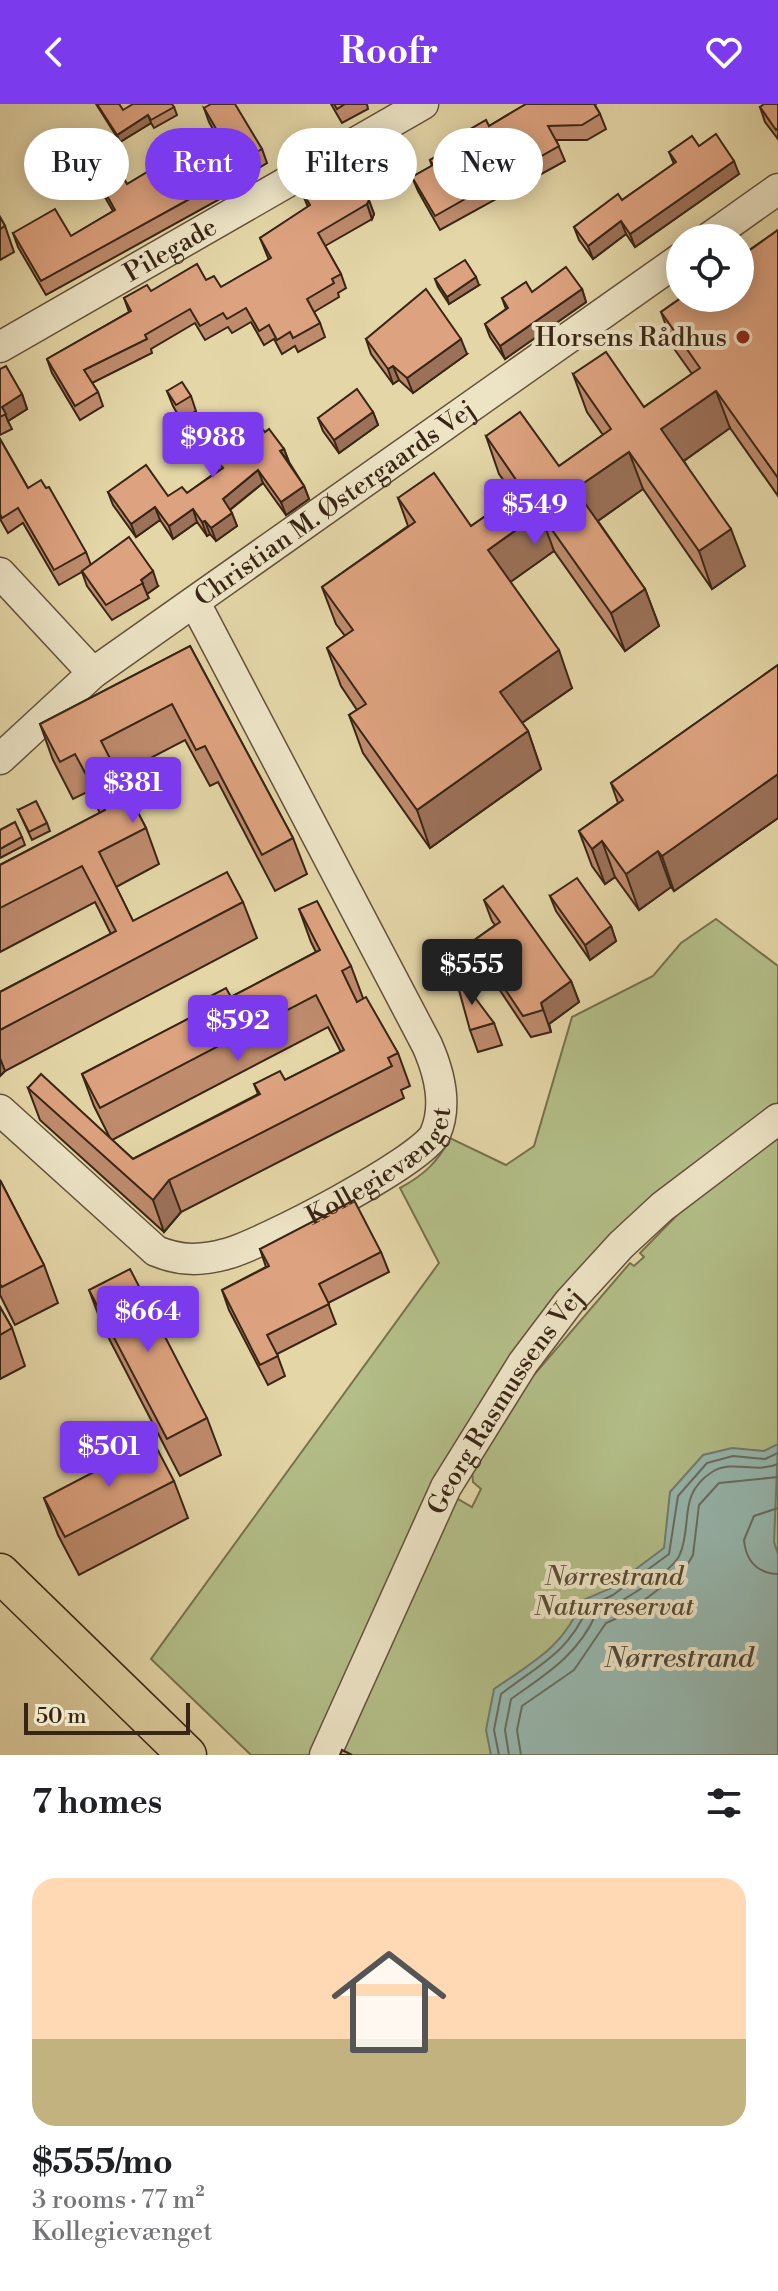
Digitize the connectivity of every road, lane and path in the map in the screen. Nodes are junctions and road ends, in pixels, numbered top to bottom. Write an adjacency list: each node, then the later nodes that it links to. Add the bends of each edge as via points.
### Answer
1 (423, 104): 5 (street, Pilegade)
2 (778, 189): 3 (street)
3 (729, 224)
4 (666, 269): 7 (street, Christian M. Østergaards Vej)
5 (0, 347)
6 (0, 573): 8 (street)
7 (195, 603): 8 (street, Christian M. Østergaards Vej); 10 (street, Kollegievænget, via 427,1045 442,1095 435,1134 419,1154 387,1176 229,1254 178,1260 156,1251)
8 (93, 673): 9 (street, Christian M. Østergaards Vej)
9 (0, 759)
10 (0, 1110)
11 (778, 1119): 14 (street, Georg Rasmussens Vej, via 621,1245 523,1363 446,1487)
12 (0, 1573): 13 (main road)
13 (187, 1755)
14 (325, 1755)

